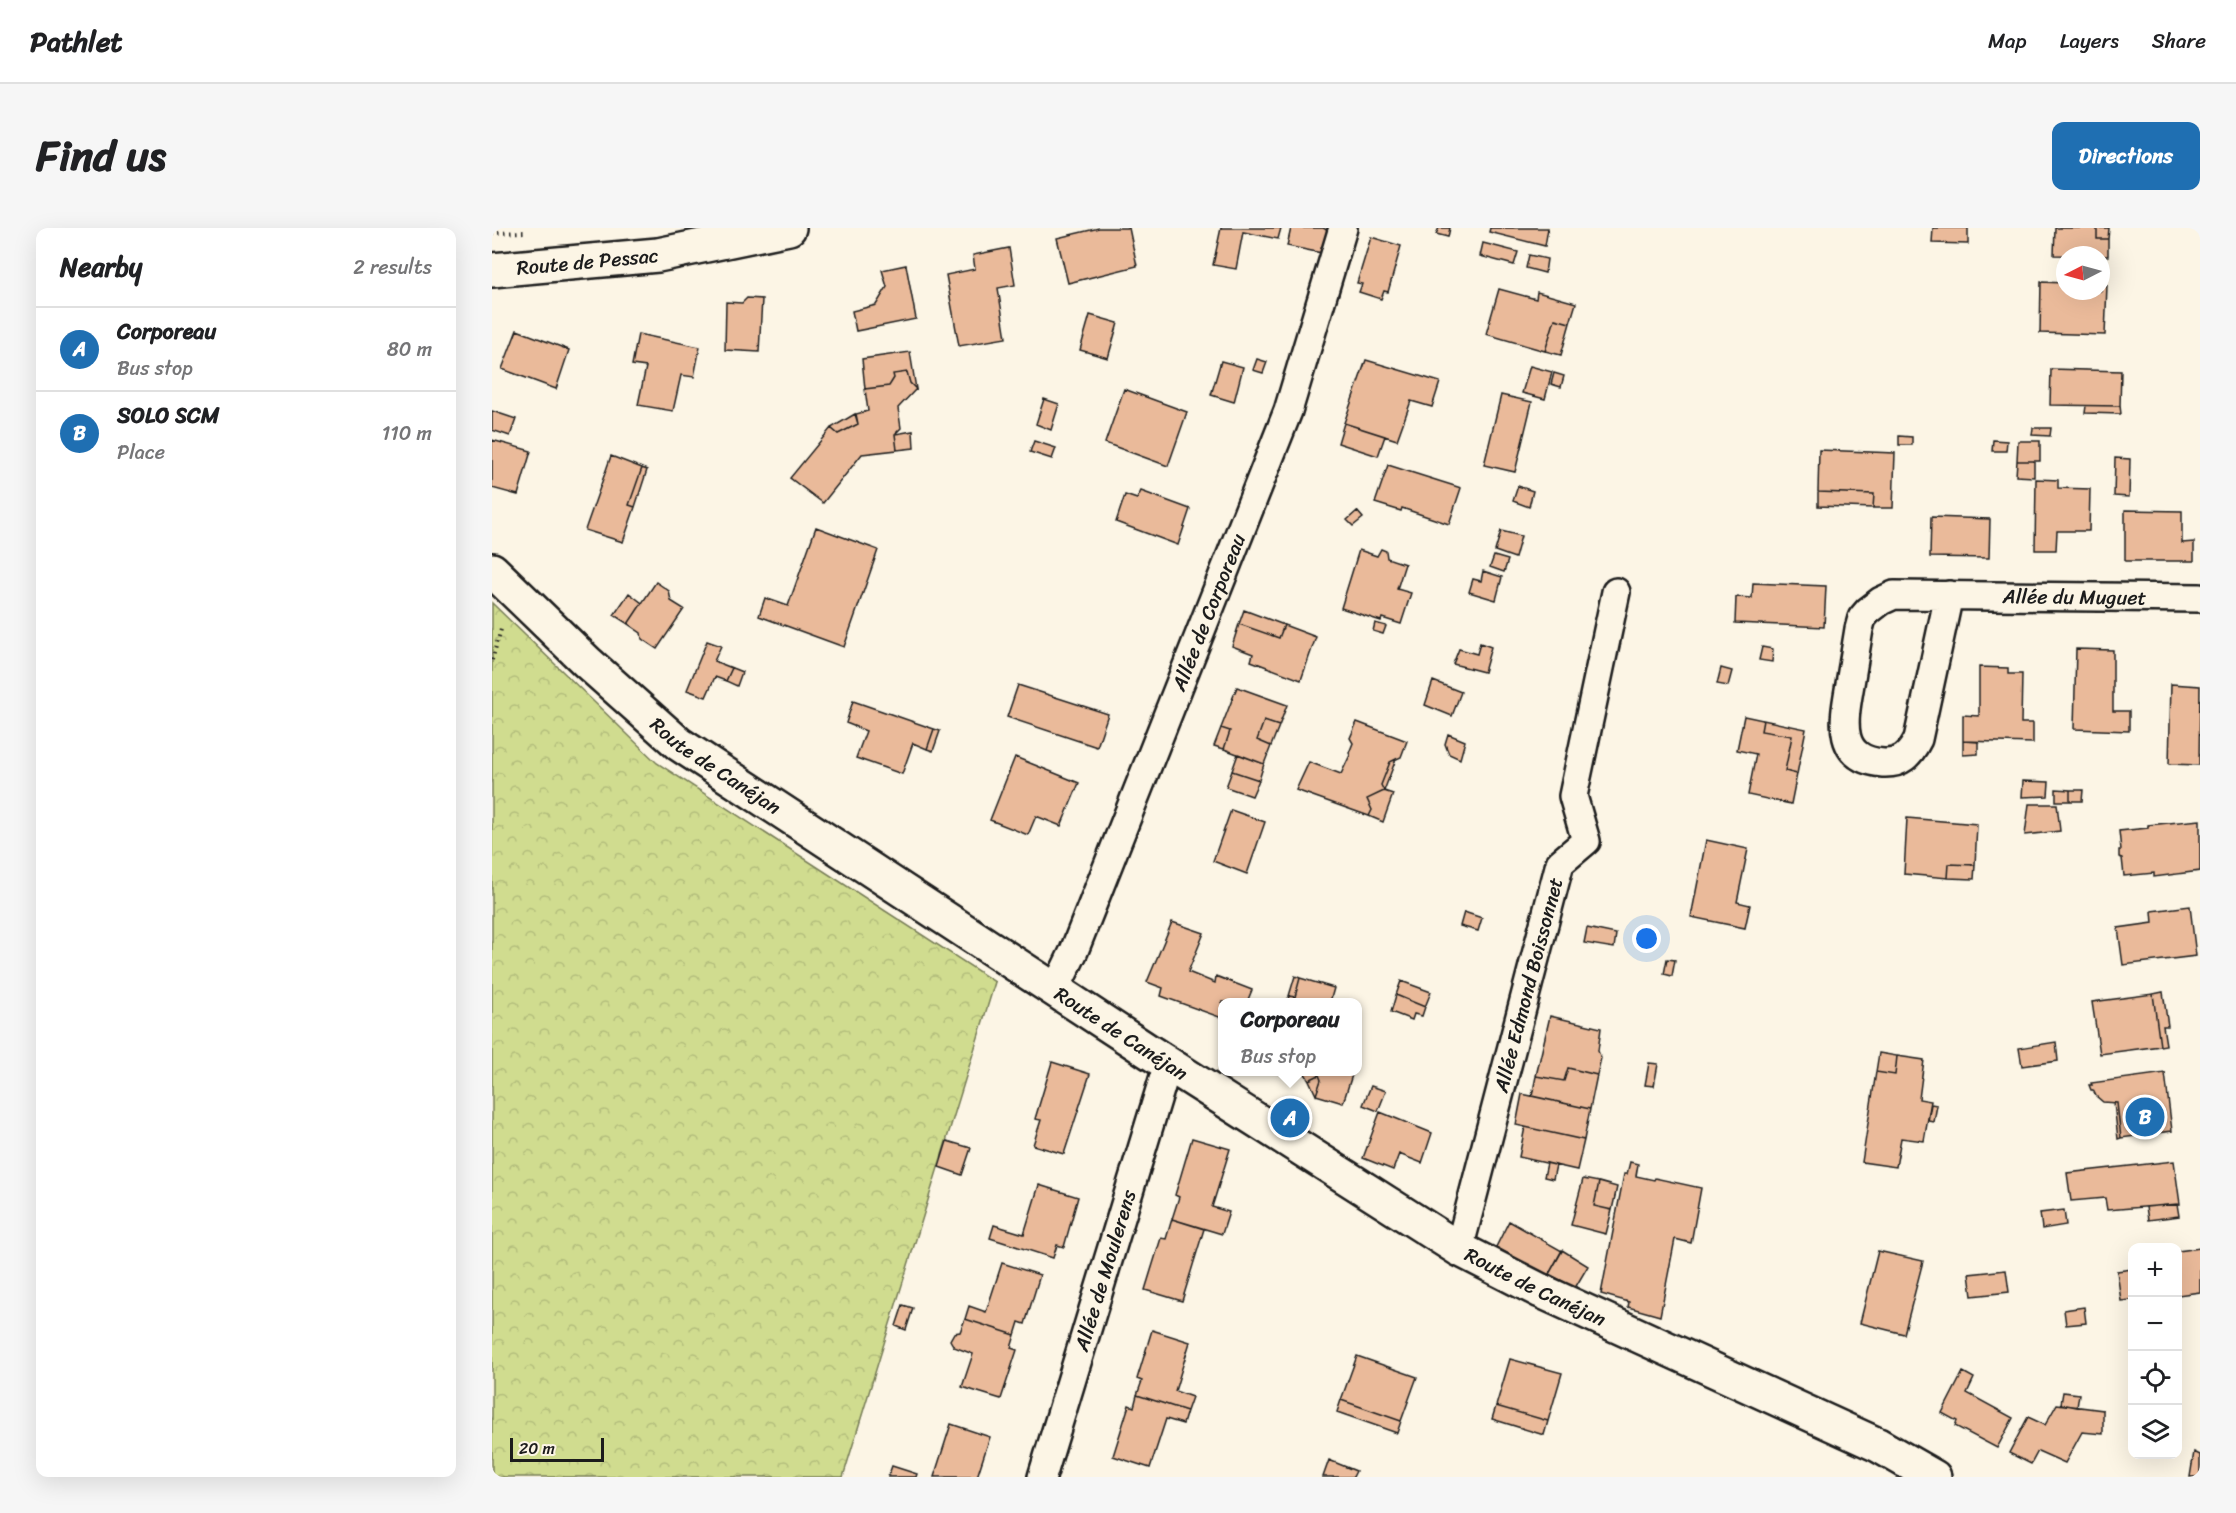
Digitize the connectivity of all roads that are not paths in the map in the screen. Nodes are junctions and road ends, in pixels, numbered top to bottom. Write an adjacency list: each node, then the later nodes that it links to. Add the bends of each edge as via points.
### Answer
1 (789, 228): 3 (street, Route de Pessac, via 658,255)
2 (1342, 228): 8 (street, Allée de Corporeau, via 1288,411 1092,908)
3 (492, 270)
4 (492, 570): 8 (street, Route de Canéjan, via 679,744)
5 (1616, 592): 10 (street, Allée Edmond Boissonnet, via 1573,796 1586,841 1560,863)
6 (1949, 595): 6 (street, Allée du Muguet, via 1894,596 1881,601 1862,618 1844,724 1847,741 1858,755 1891,764 1904,760 1912,751 1918,739); 7 (street, Allée du Muguet)
7 (2200, 598)
8 (1055, 990): 9 (street, Route de Canéjan)
9 (1170, 1065): 10 (street, Route de Canéjan); 11 (street, Allée de Moulerens)
10 (1459, 1249): 12 (street, Route de Canéjan, via 1540,1291 1878,1445)
11 (1042, 1477)
12 (1934, 1477)

